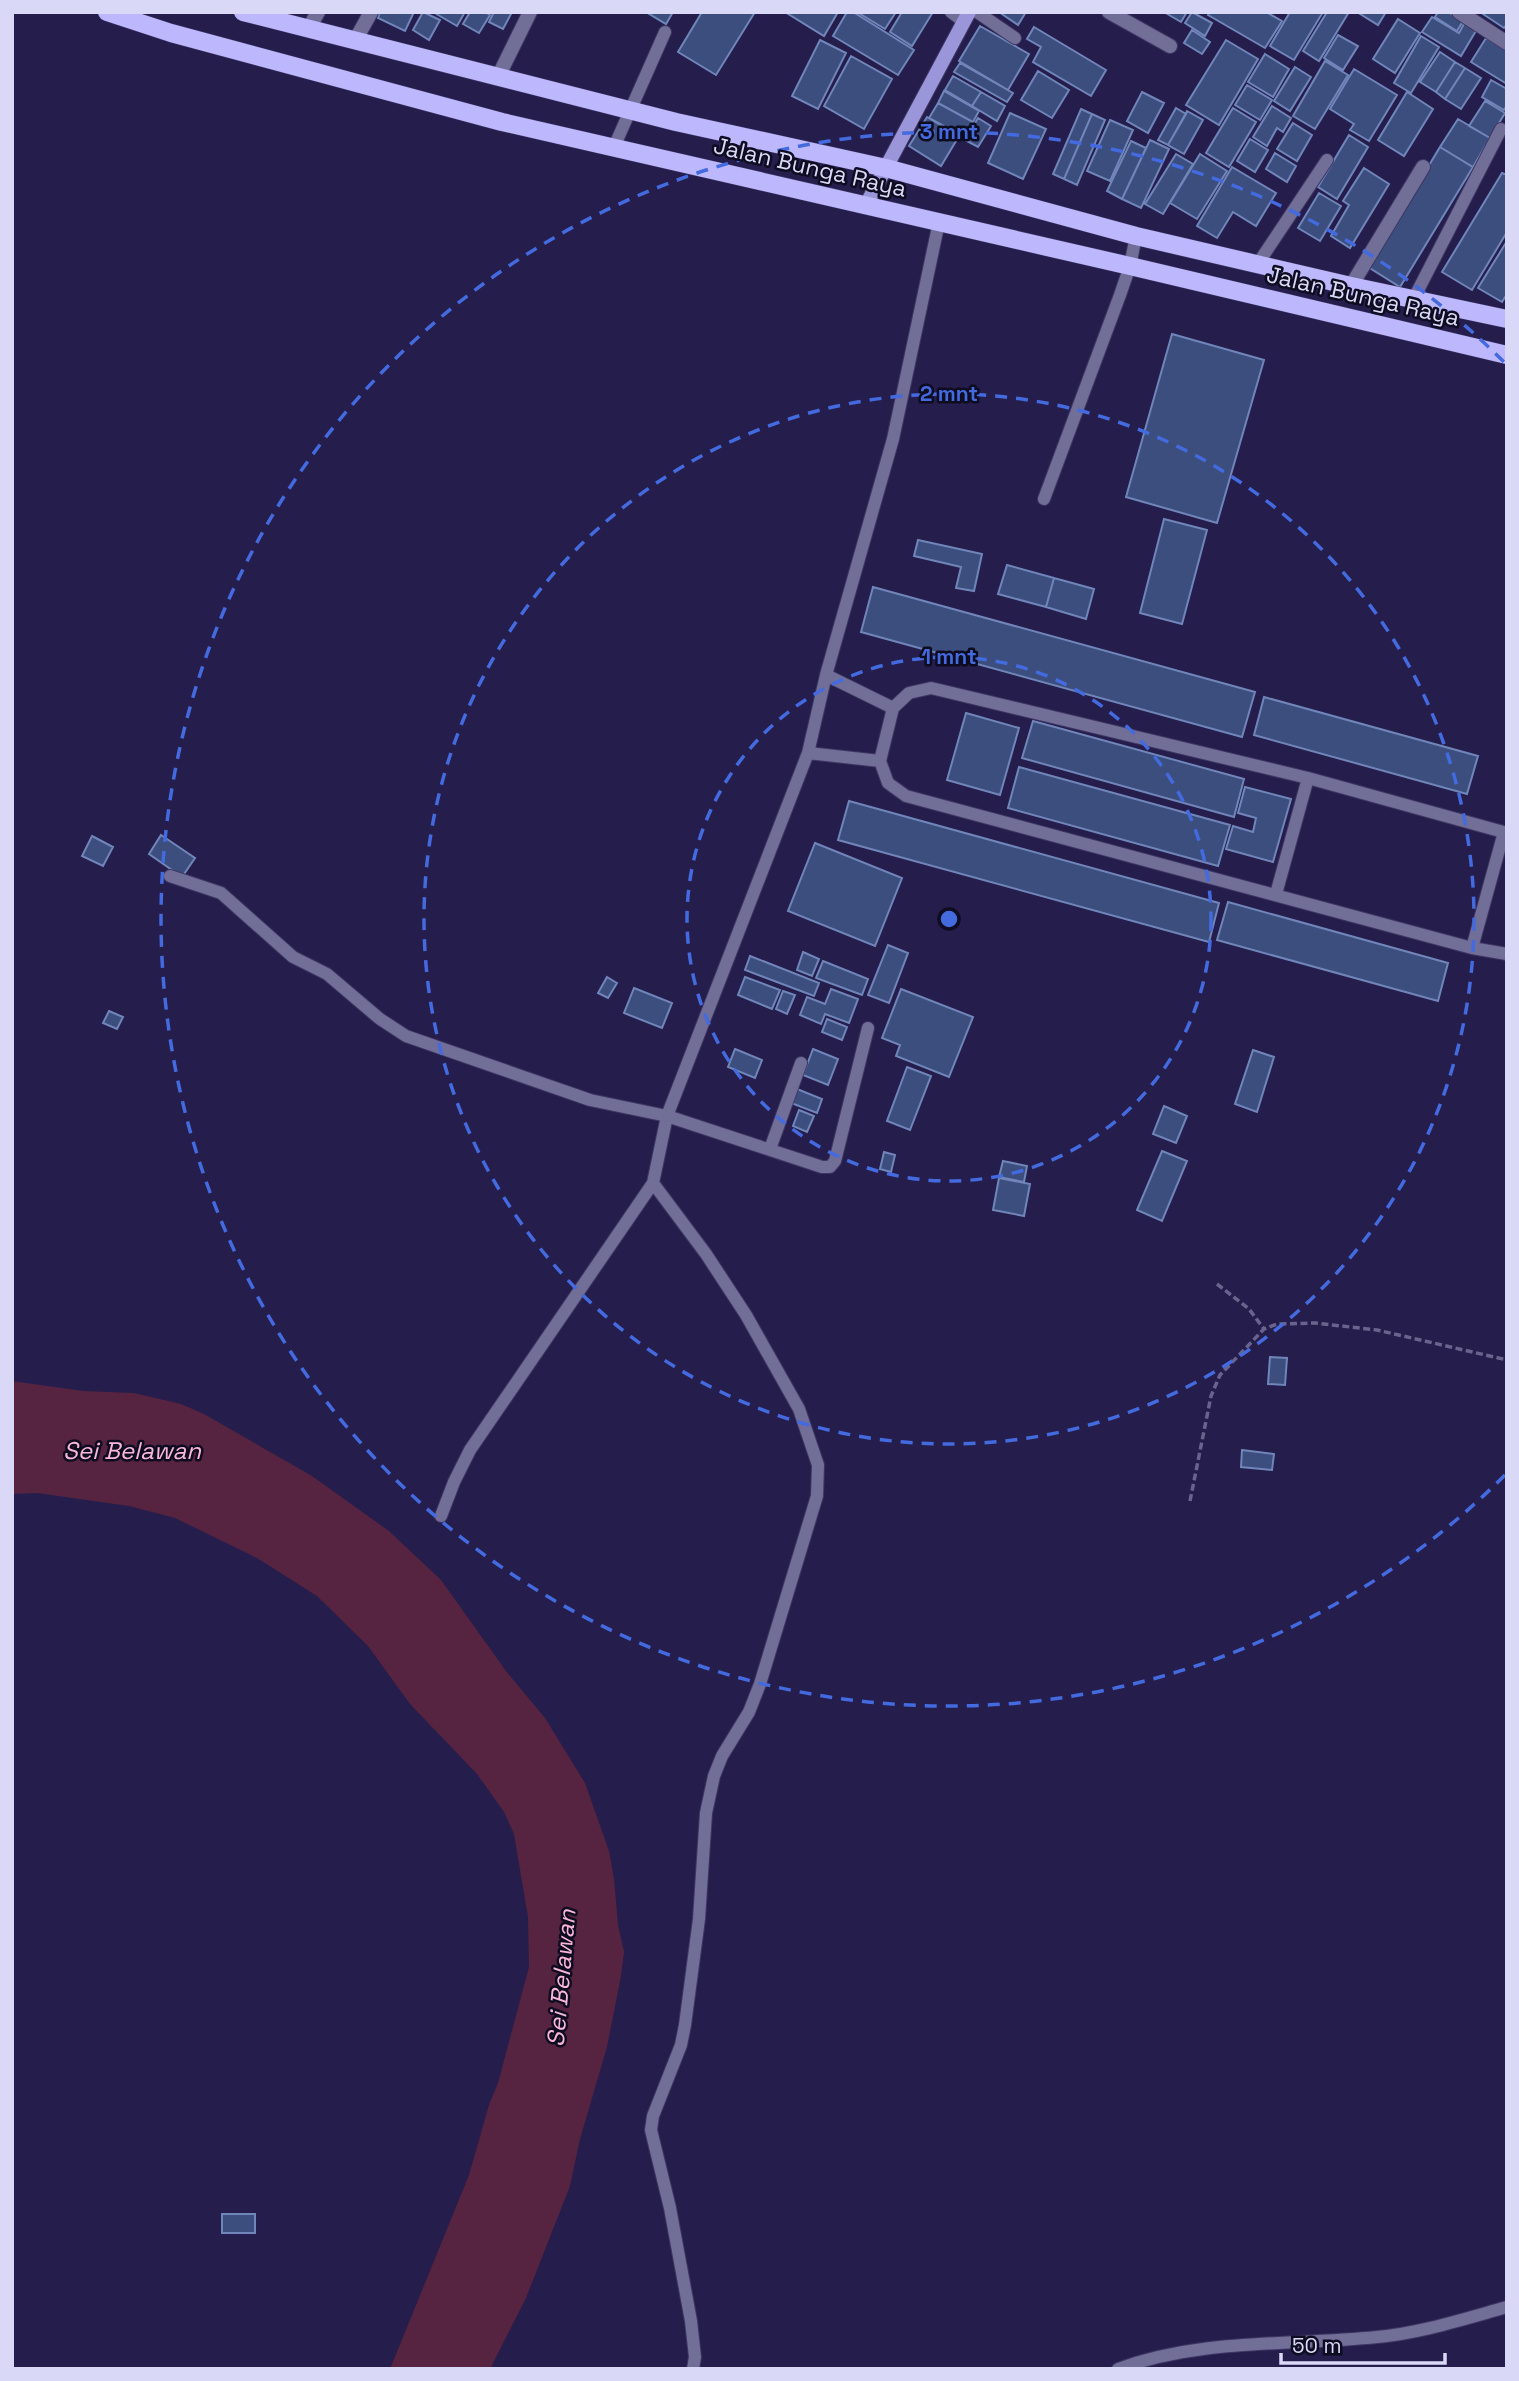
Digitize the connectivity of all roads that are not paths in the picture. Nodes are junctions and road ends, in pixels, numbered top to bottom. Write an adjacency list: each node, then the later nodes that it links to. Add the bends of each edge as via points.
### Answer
1 (107, 12): 19 (main road, Jalan Bunga Raya, via 325,75)
2 (243, 12): 10 (main road, Jalan Bunga Raya)
3 (371, 12): 13 (street)
4 (530, 12): 16 (street)
5 (951, 12): 9 (lane)
6 (977, 12): 12 (lane)
7 (1109, 12): 15 (street)
8 (1459, 12): 14 (street)
9 (967, 17): 22 (street)
10 (313, 20): 13 (main road, Jalan Bunga Raya)
11 (664, 32): 17 (lane)
12 (1015, 37)
13 (356, 39): 16 (main road, Jalan Bunga Raya)
14 (1507, 43)
15 (1170, 46)
16 (499, 75): 17 (main road, Jalan Bunga Raya)
17 (630, 111): 19 (lane); 22 (main road, Jalan Bunga Raya)
18 (1502, 129): 29 (lane)
19 (614, 147): 23 (main road, Jalan Bunga Raya)
20 (1327, 160): 26 (lane)
21 (1423, 167): 28 (street)
22 (886, 168): 23 (street); 25 (main road, Jalan Bunga Raya)
23 (866, 205): 24 (main road, Jalan Bunga Raya)
24 (939, 222): 27 (main road, Jalan Bunga Raya); 33 (lane, via 893,439)
25 (1136, 236): 26 (main road, Jalan Bunga Raya); 27 (lane)
26 (1257, 265): 28 (main road, Jalan Bunga Raya)
27 (1130, 266): 31 (main road, Jalan Bunga Raya); 32 (lane)
28 (1351, 286): 29 (main road, Jalan Bunga Raya)
29 (1413, 300): 30 (main road, Jalan Bunga Raya)
30 (1507, 319)
31 (1506, 353)
32 (1044, 499)
33 (826, 675): 34 (lane); 35 (lane)
34 (893, 708): 36 (lane); 37 (lane, via 909,693 931,688)
35 (808, 753): 36 (lane); 45 (lane)
36 (880, 761): 40 (lane, via 888,783 906,796)
37 (1308, 778): 38 (lane); 40 (lane)
38 (1505, 832): 41 (lane)
39 (170, 877): 45 (lane, via 221,893 293,957 327,974 406,1035 590,1100)
40 (1276, 894): 41 (lane)
41 (1472, 948): 42 (lane)
42 (1507, 954)
43 (867, 1028): 46 (lane, via 835,1161 822,1167)
44 (801, 1063): 46 (lane)
45 (667, 1116): 46 (lane); 47 (lane)
46 (770, 1149)
47 (653, 1183): 48 (lane, via 470,1450); 50 (lane, via 706,1254 778,1368 799,1409 817,1465 817,1496 760,1684 714,1776 706,1813 685,2025 651,2130 691,2322)
48 (441, 1516)
49 (1507, 2307): 51 (lane, via 1443,2326 1378,2337 1179,2352)
50 (693, 2369)
51 (1118, 2369)

